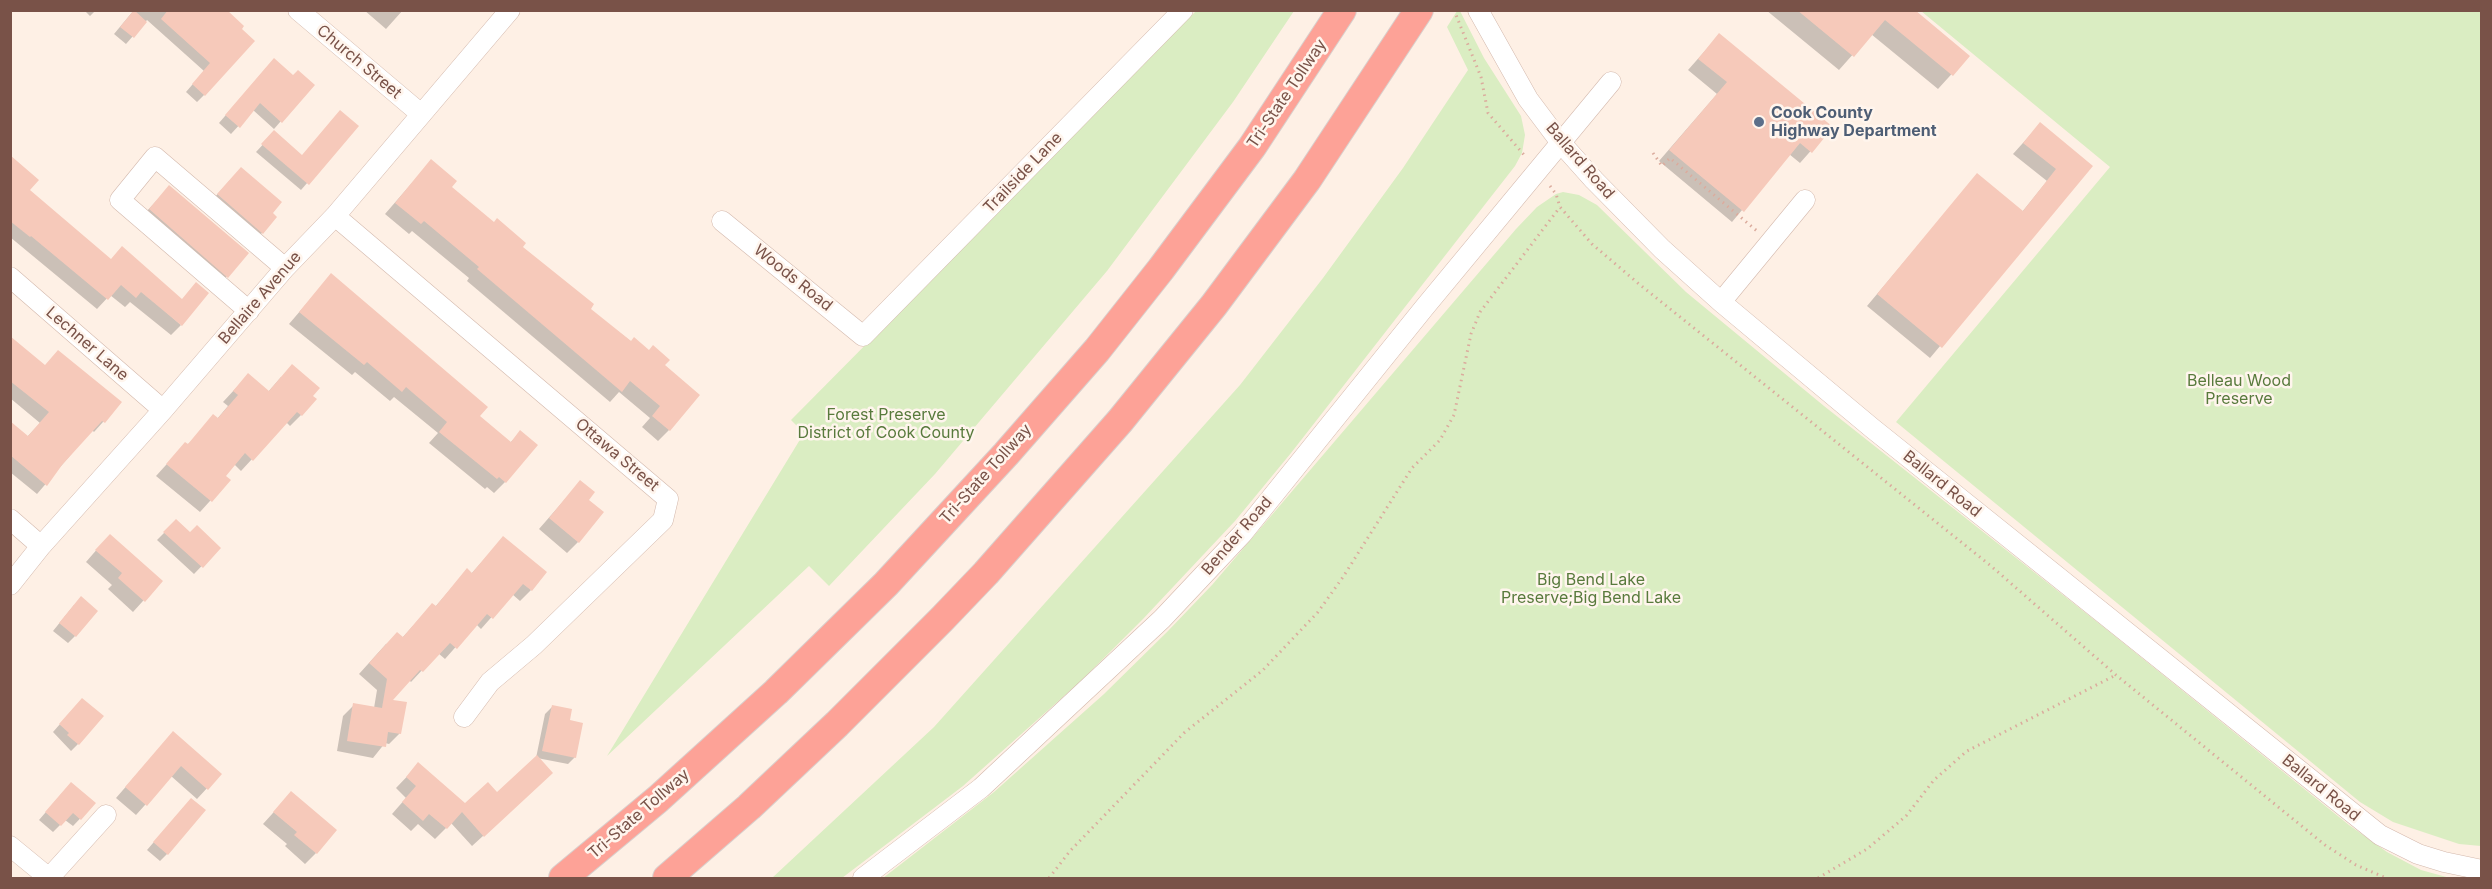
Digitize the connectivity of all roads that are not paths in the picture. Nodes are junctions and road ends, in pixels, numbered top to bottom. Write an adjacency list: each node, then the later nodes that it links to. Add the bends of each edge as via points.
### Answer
1 (297, 10): 8 (street, Church Street)
2 (510, 10): 8 (street, Bellaire Avenue)
3 (1183, 10): 17 (street, Trailside Lane)
4 (1342, 10): 27 (highway, Tri-State Tollway, via 1252,147 1161,269 1006,454 886,584 776,693)
5 (1419, 10): 28 (highway, via 1307,180 1214,305 1120,421 934,627 813,747)
6 (1478, 10): 9 (street, Ballard Road, via 1528,99)
7 (1611, 82): 9 (street, Bender Road)
8 (421, 114): 11 (street, Bellaire Avenue)
9 (1561, 143): 15 (street, Ballard Road, via 1662,249); 29 (street, Bender Road, via 1242,534 1162,619 981,788)
10 (1805, 200): 15 (street)
11 (335, 216): 13 (street, Bellaire Avenue); 22 (street, Ottawa Street, via 668,499 663,520 534,645 490,682)
12 (722, 221): 17 (street, Woods Road)
13 (285, 268): 16 (street, Bellaire Avenue); 16 (street, via 155,157 120,200)
14 (10, 277): 18 (street, Lechner Lane)
15 (1721, 302): 25 (street, Ballard Road, via 1872,428 2380,835 2427,857)
16 (249, 311): 18 (street, Bellaire Avenue)
17 (863, 336)
18 (163, 410): 20 (street, Bellaire Avenue)
19 (10, 519): 20 (street)
20 (41, 546): 21 (street, Bellaire Avenue)
21 (10, 585)
22 (464, 717)
23 (106, 815): 26 (street)
24 (10, 846): 26 (street)
25 (2481, 870)
26 (49, 878)
27 (563, 879)
28 (667, 879)
29 (863, 879)

